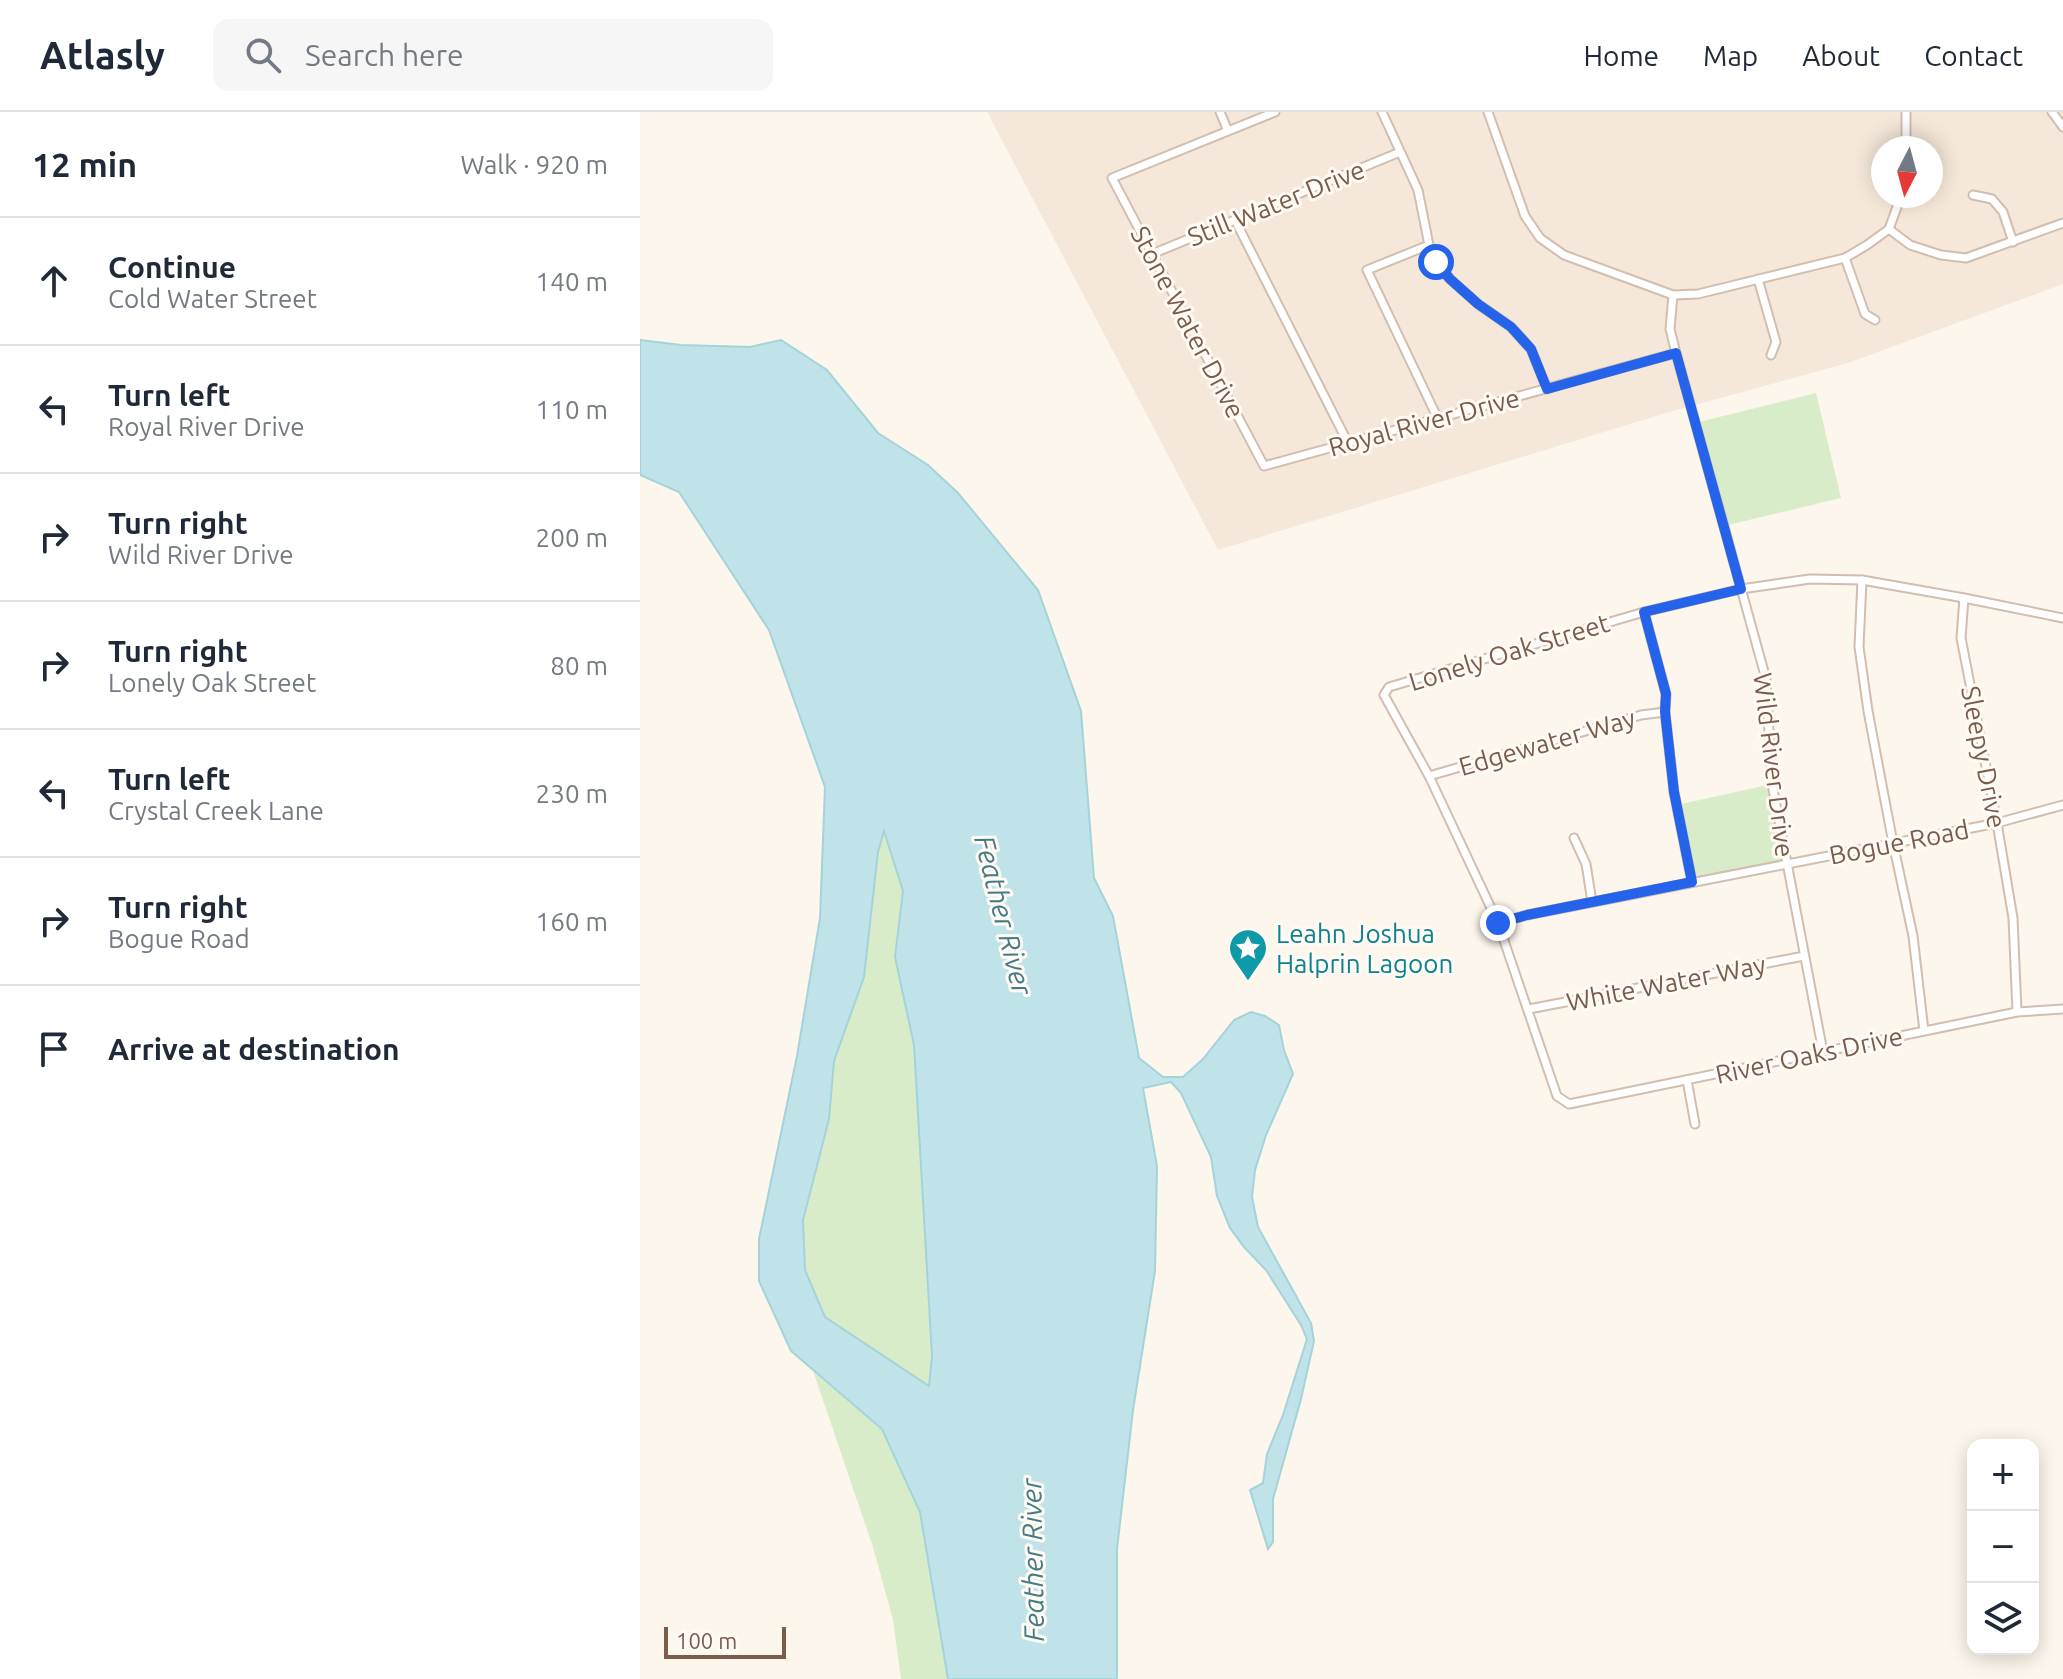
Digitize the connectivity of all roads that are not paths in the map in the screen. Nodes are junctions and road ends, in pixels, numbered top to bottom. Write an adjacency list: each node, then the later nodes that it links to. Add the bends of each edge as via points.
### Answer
1 (1220, 112): 8 (street)
2 (1275, 112): 8 (street)
3 (1382, 112): 10 (street)
4 (1488, 112): 21 (street, via 1525,216 1540,238 1564,255)
5 (1906, 112): 9 (street)
6 (2052, 112): 7 (street)
7 (2063, 127)
8 (1228, 131): 18 (street, Stone Water Drive, via 1112,178)
9 (1906, 136)
10 (1400, 152): 13 (street, Still Water Drive); 17 (street, via 1418,190)
11 (1973, 195): 16 (street, via 1992,199 2003,212)
12 (1897, 208): 15 (street)
13 (1235, 220): 18 (street, Still Water Drive); 27 (street)
14 (2063, 223): 16 (street)
15 (1889, 229): 16 (street, via 1910,245 1966,258); 19 (street)
16 (2013, 242)
17 (1429, 245): 25 (street, via 1450,279 1531,349); 26 (street, via 1367,270)
18 (1152, 254): 28 (street, Stone Water Drive)
19 (1845, 258): 20 (street); 22 (street, via 1865,314)
20 (1758, 279): 21 (street); 24 (street, via 1776,342)
21 (1673, 295): 23 (street, Wild River Drive, via 1670,329)
22 (1875, 320)
23 (1676, 353): 25 (street, Royal River Drive); 30 (street, Wild River Drive)
24 (1771, 355)
25 (1547, 389): 26 (street, Royal River Drive)
26 (1438, 419): 27 (street, Royal River Drive)
27 (1348, 443): 28 (street, Royal River Drive)
28 (1264, 466)
29 (1862, 580): 30 (street, Lonely Oak Street, via 1810,579); 31 (street, Lonely Oak Street); 39 (street, via 1859,647)
30 (1741, 589): 32 (street, Lonely Oak Street); 40 (street, Wild River Drive, via 1766,679 1772,784)
31 (1964, 598): 33 (street, Lonely Oak Street); 37 (street, Sleepy Drive, via 1961,638)
32 (1644, 612): 34 (street, via 1666,694); 35 (street, Lonely Oak Street, via 1389,687 1384,695)
33 (2063, 618)
34 (1665, 712): 35 (street, Edgewater Way); 41 (street)
35 (1429, 776): 43 (street)
36 (2063, 805): 37 (street, Bogue Road)
37 (1997, 823): 39 (street, Bogue Road); 47 (street, Sleepy Drive, via 2013,918)
38 (1574, 838): 42 (street, via 1586,864)
39 (1893, 843): 40 (street, Bogue Road); 48 (street, via 1913,936)
40 (1787, 864): 41 (street, Bogue Road); 44 (street, Wild River Drive)
41 (1692, 882): 42 (street, Bogue Road)
42 (1592, 902): 43 (street, Bogue Road)
43 (1498, 923): 45 (street)
44 (1804, 956): 45 (street, White Water Way); 49 (street, Wild River Drive)
45 (1529, 1009): 50 (street, River Oaks Drive, via 1557,1096 1569,1104)
46 (2063, 1009): 47 (street, River Oaks Drive)
47 (2017, 1012): 48 (street, River Oaks Drive)
48 (1924, 1031): 49 (street, River Oaks Drive)
49 (1823, 1052): 50 (street, River Oaks Drive)
50 (1687, 1080): 51 (street)
51 (1695, 1124)

